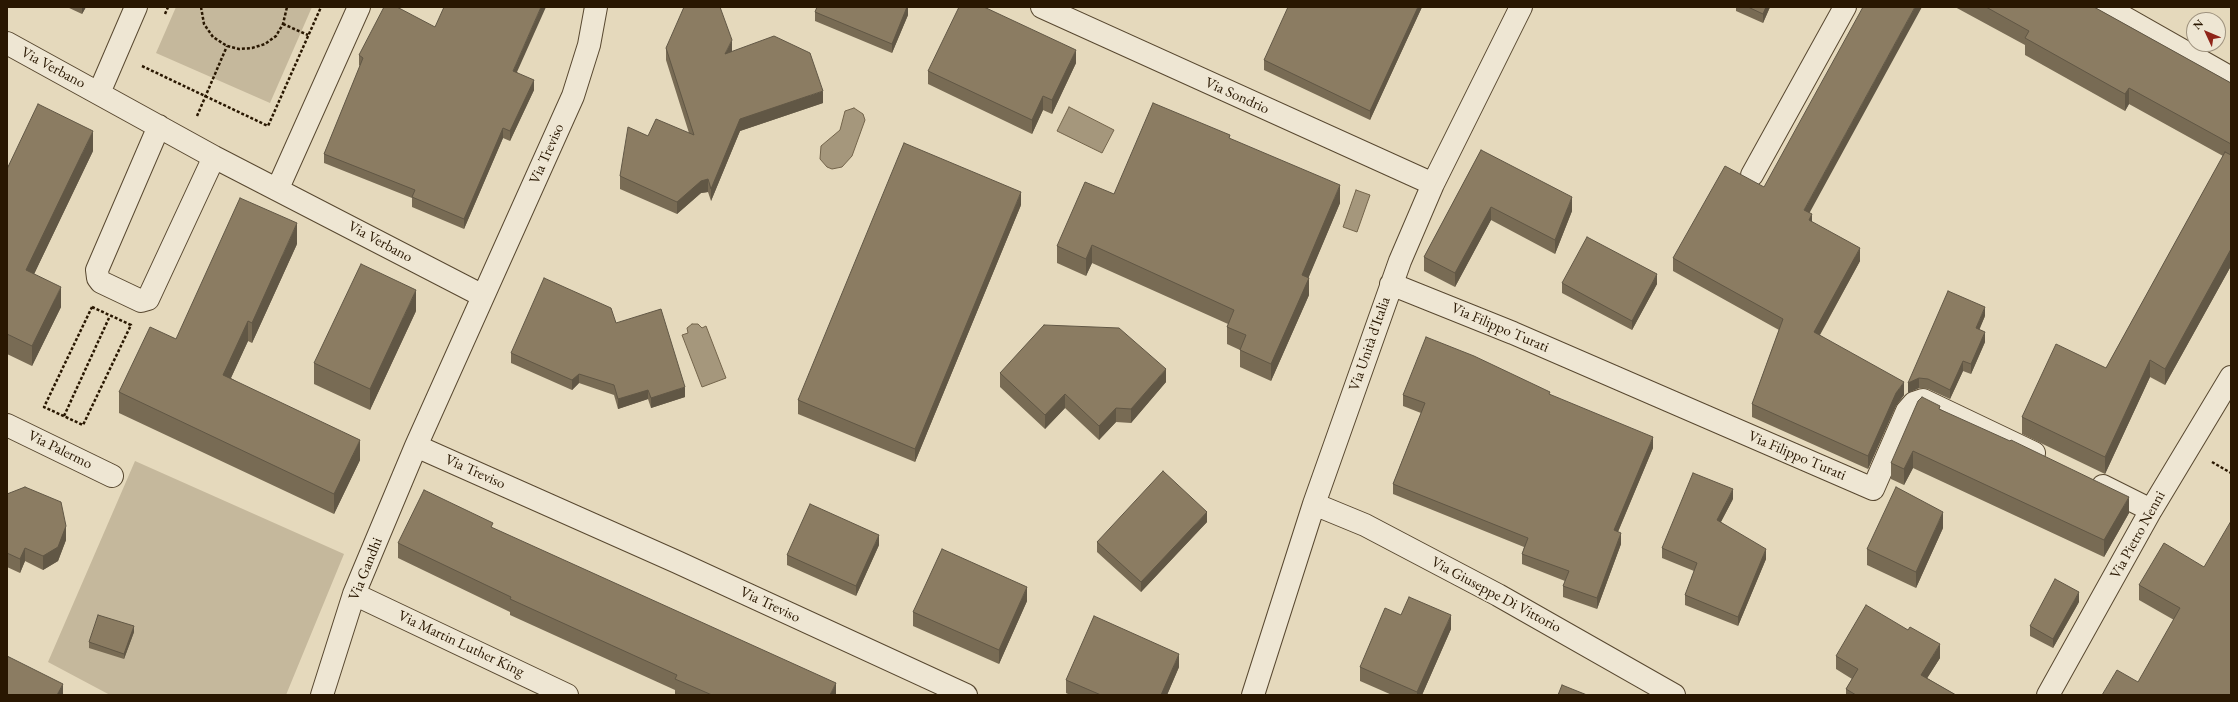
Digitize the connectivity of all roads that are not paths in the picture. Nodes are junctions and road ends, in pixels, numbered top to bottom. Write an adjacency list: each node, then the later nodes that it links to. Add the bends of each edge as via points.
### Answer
1 (136, 7): 10 (street, Via Verbano)
2 (359, 7): 15 (street)
3 (596, 7): 17 (street, Via Treviso, via 589,45 573,96)
4 (1042, 7): 14 (street, Via Sondrio)
5 (1521, 7): 14 (street, Via Unità d'Italia)
6 (1845, 7): 13 (street)
7 (2106, 7): 9 (street)
8 (7, 43): 10 (street, Via Verbano)
9 (2231, 78)
10 (99, 93): 11 (street, Via Verbano)
11 (160, 126): 12 (street, Via Verbano); 12 (street, via 97,270 100,282 141,301 148,299)
12 (214, 156): 15 (street, Via Verbano)
13 (1752, 175)
14 (1432, 184): 16 (street, Via Unità d'Italia)
15 (278, 188): 17 (street, Via Verbano)
16 (1391, 284): 21 (street, Via Filippo Turati, via 1513,333 1873,489 1907,411 1914,403 1923,400); 24 (street, Via Unità d'Italia)
17 (483, 296): 20 (street, Via Treviso)
18 (2231, 377): 25 (street, Via Pietro Nenni)
19 (7, 424): 22 (street, Via Palermo)
20 (416, 446): 26 (street, Via Gandhi); 29 (street, Via Treviso)
21 (2054, 463)
22 (112, 476)
23 (2082, 476): 25 (street)
24 (1314, 504): 30 (street, Via Unità d'Italia); 31 (street, Via Giuseppe Di Vittorio, via 1365,526 1498,595)
25 (2151, 510): 32 (street, Via Pietro Nenni)
26 (354, 594): 27 (street, Via Gandhi); 28 (street, Via Martin Luther King)
27 (322, 695)
28 (567, 695)
29 (966, 695)
30 (1252, 695)
31 (1674, 695)
32 (2048, 695)

